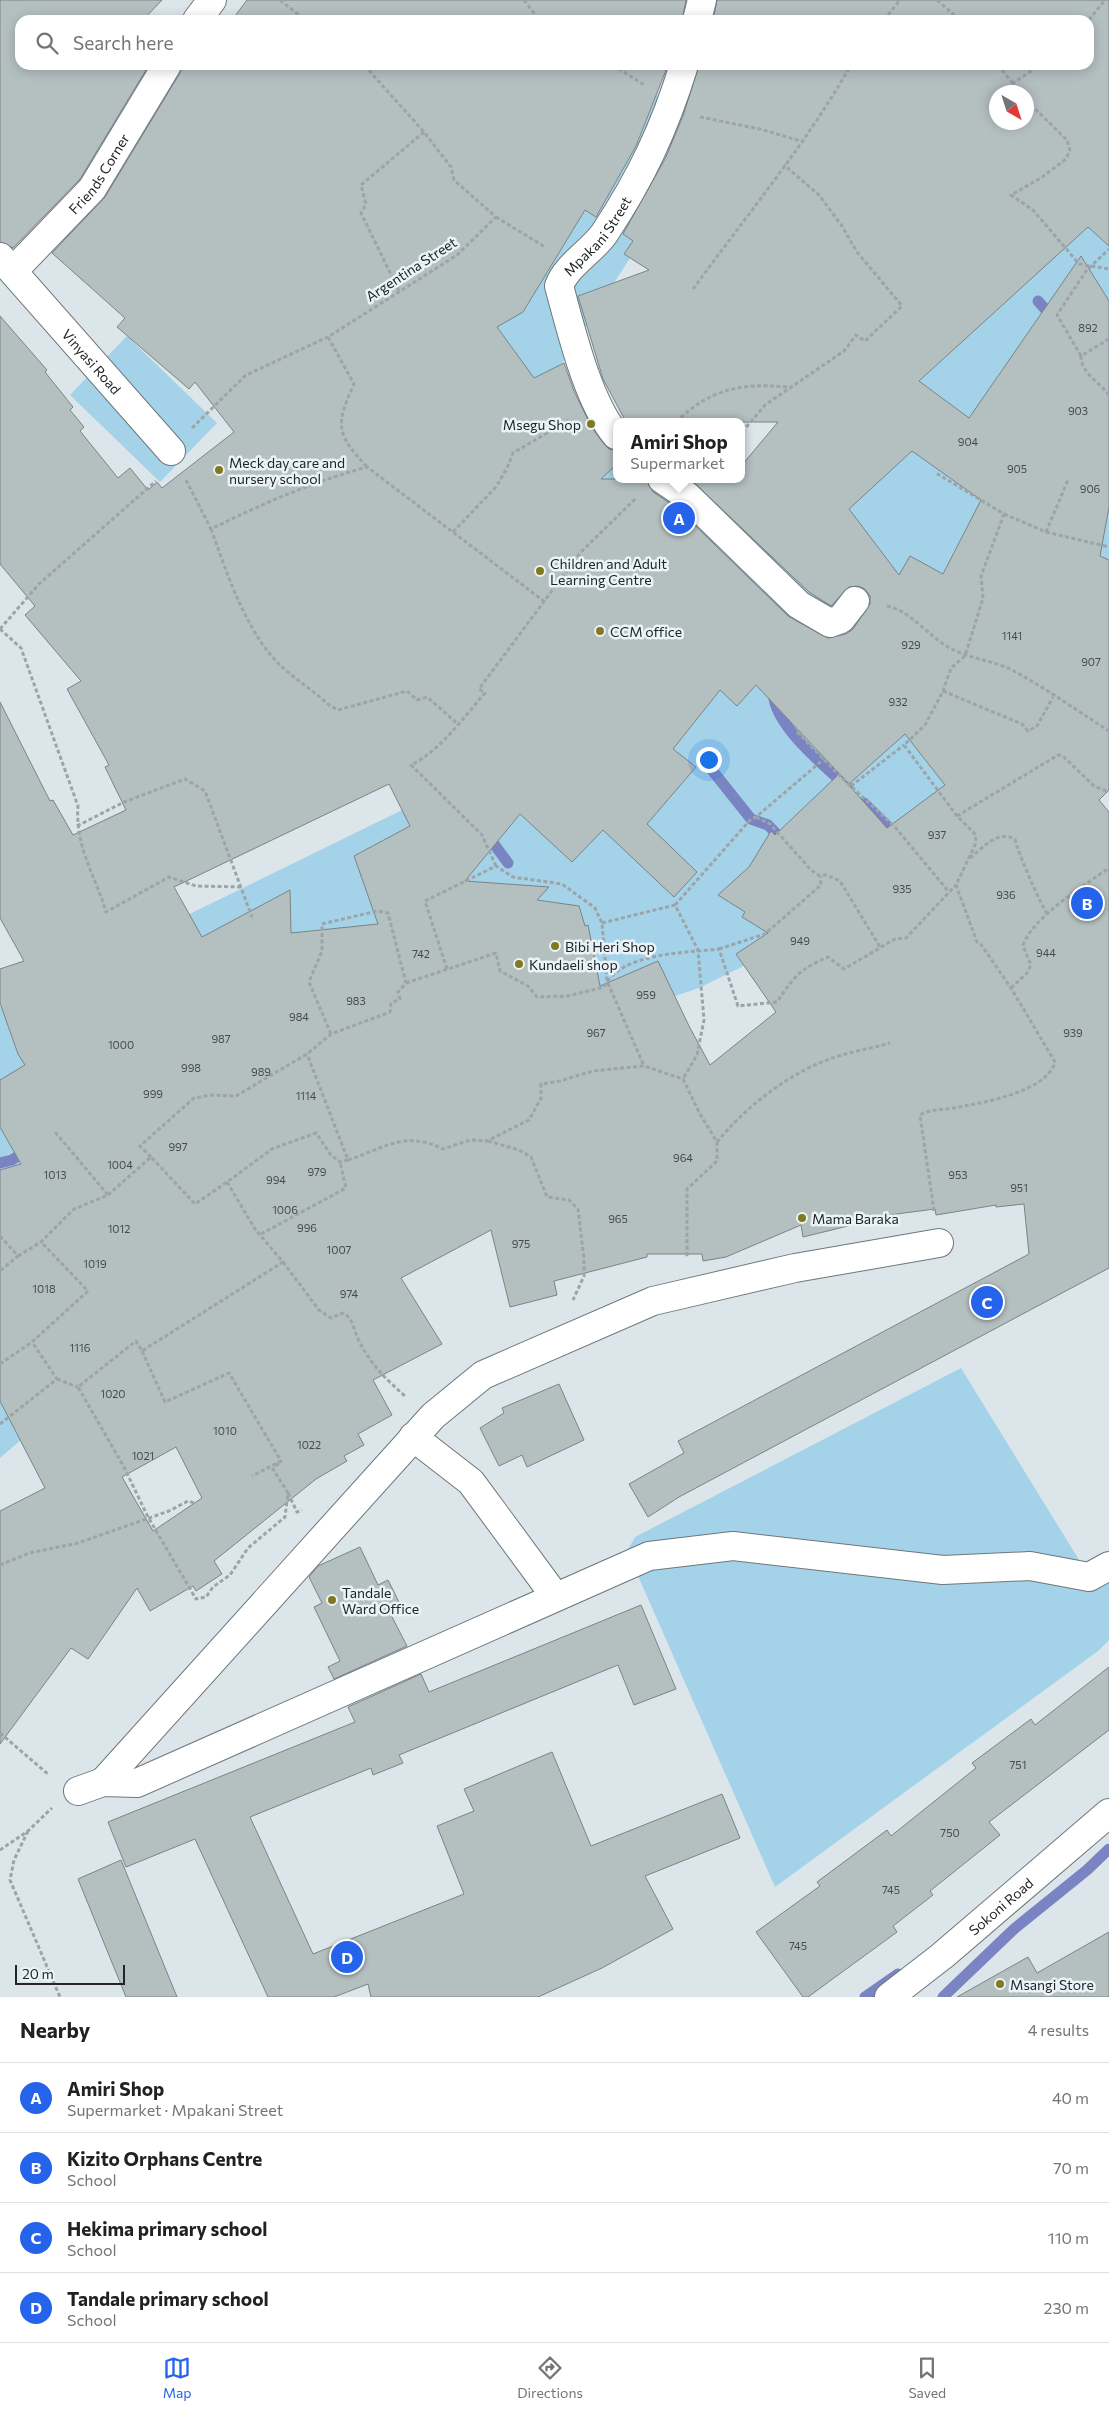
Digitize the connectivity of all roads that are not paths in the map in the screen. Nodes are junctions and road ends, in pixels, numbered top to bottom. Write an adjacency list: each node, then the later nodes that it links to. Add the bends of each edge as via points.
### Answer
1 (212, 0): 3 (street)
2 (702, 0): 4 (street)
3 (201, 15)
4 (698, 15)
5 (164, 70): 7 (street, Friends Corner, via 92,189)
6 (682, 70): 8 (street, Mpakani Street, via 654,149 627,200 596,246 562,278 560,286 595,398 606,424)
7 (7, 263): 9 (street, Vinyasi Road)
8 (613, 432)
9 (171, 451)
10 (652, 485): 11 (street, via 687,496 799,605 820,619 830,623 841,619)
11 (855, 601)
12 (939, 1243): 13 (street, via 795,1268 653,1301 483,1375)
13 (413, 1437): 15 (street, via 471,1482); 15 (street, via 83,1790 137,1783)
14 (1109, 1566): 15 (street, via 1089,1577 1030,1566 943,1570 733,1546 649,1556)
15 (555, 1596)
16 (1109, 1813): 17 (street, Sokoni Road, via 942,1956)
17 (889, 1997)

